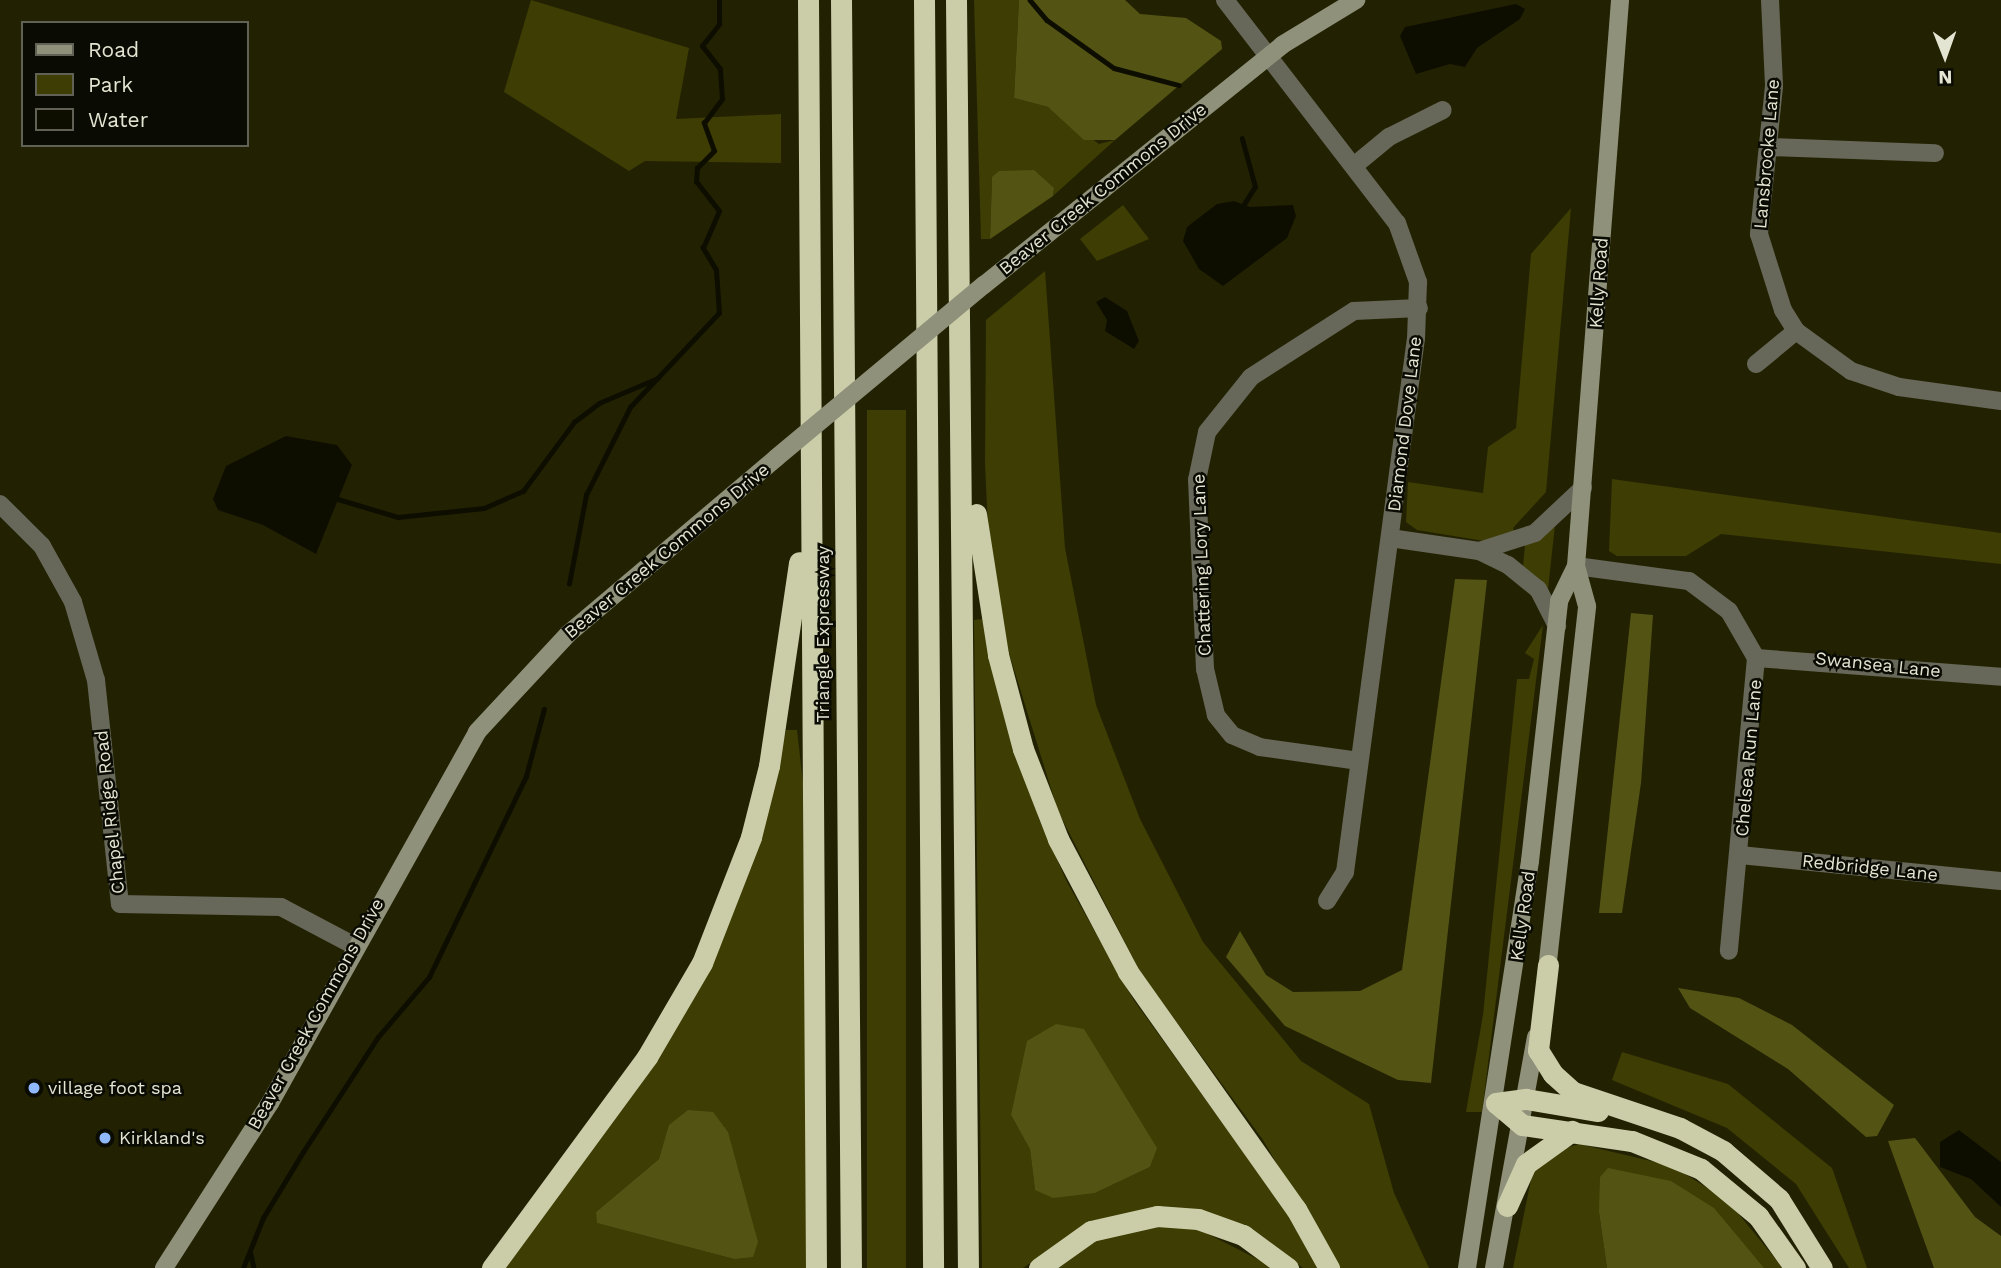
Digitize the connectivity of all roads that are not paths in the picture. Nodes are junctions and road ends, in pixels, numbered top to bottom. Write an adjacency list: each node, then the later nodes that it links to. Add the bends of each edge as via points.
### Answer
1 (808, 0): 20 (highway)
2 (841, 0): 44 (highway, Triangle Expressway)
3 (924, 0): 45 (highway)
4 (956, 0): 18 (highway)
5 (1225, 0): 9 (street, Diamond Dove Lane)
6 (1356, 0): 9 (main road, Beaver Creek Commons Drive)
7 (1620, 0): 19 (main road, Kelly Road)
8 (1770, 0): 11 (street, Lansbrooke Lane, via 1774,76)
9 (1267, 56): 13 (street, Diamond Dove Lane); 32 (main road, Beaver Creek Commons Drive, bridge, via 984,285 568,634 506,697 450,772)
10 (1443, 110): 13 (street, via 1398,132)
11 (1768, 147): 12 (street); 15 (street, Lansbrooke Lane, via 1761,252)
12 (1935, 153)
13 (1355, 166): 14 (street, Diamond Dove Lane, via 1407,240)
14 (1419, 308): 22 (street, Diamond Dove Lane); 28 (street, Chattering Lory Lane, via 1354,311 1251,377 1207,432 1197,480 1205,669 1216,715 1232,735 1260,747)
15 (1796, 331): 16 (street); 17 (street, Lansbrooke Lane, via 1832,360 1880,382)
16 (1756, 364)
17 (2001, 401)
18 (964, 442): 46 (highway); 49 (highway, via 998,655 1023,749 1058,839 1128,972 1296,1209)
19 (1583, 488): 23 (street, via 1535,533); 24 (main road, Kelly Road)
20 (809, 501): 42 (highway, via 778,728 725,908 647,1058); 43 (highway)
21 (0, 504): 32 (street, Chapel Ridge Road, via 42,546 73,602 96,680 120,904 281,907)
22 (1390, 538): 23 (street); 28 (street, Diamond Dove Lane)
23 (1479, 551): 25 (street, via 1527,579)
24 (1576, 566): 25 (main road, Kelly Road, via 1559,601); 26 (street, Chelsea Run Lane, via 1689,581 1729,611); 34 (main road, Kelly Road, via 1587,606)
25 (1556, 626): 36 (main road, Kelly Road)
26 (1756, 658): 27 (street, Swansea Lane); 29 (street, Chelsea Run Lane)
27 (2001, 677)
28 (1359, 761): 31 (street, Diamond Dove Lane, via 1345,873)
29 (1740, 855): 30 (street, Redbridge Lane); 33 (street, Chelsea Run Lane)
30 (2001, 881)
31 (1327, 901)
32 (355, 946): 41 (main road, Beaver Creek Commons Drive, via 270,1103)
33 (1729, 951)
34 (1548, 965): 35 (main road, Kelly Road); 37 (highway, via 1542,1060 1573,1092)
35 (1526, 1099): 36 (highway); 37 (highway); 38 (main road, Kelly Road)
36 (1496, 1103): 38 (highway); 50 (main road, Kelly Road)
37 (1635, 1114): 53 (highway, via 1704,1140 1755,1175 1779,1199)
38 (1522, 1125): 39 (highway); 40 (main road, Kelly Road)
39 (1572, 1131): 40 (highway, via 1526,1164); 52 (highway, via 1662,1149 1702,1169 1758,1216)
40 (1507, 1206): 51 (main road, Kelly Road)
41 (164, 1268)
42 (492, 1268)
43 (816, 1268)
44 (851, 1268)
45 (933, 1268)
46 (968, 1268)
47 (1038, 1268): 48 (highway, via 1091,1231 1157,1216 1198,1219 1243,1235)
48 (1288, 1268)
49 (1329, 1268)
50 (1467, 1268)
51 (1494, 1268)
52 (1795, 1268)
53 (1822, 1268)

